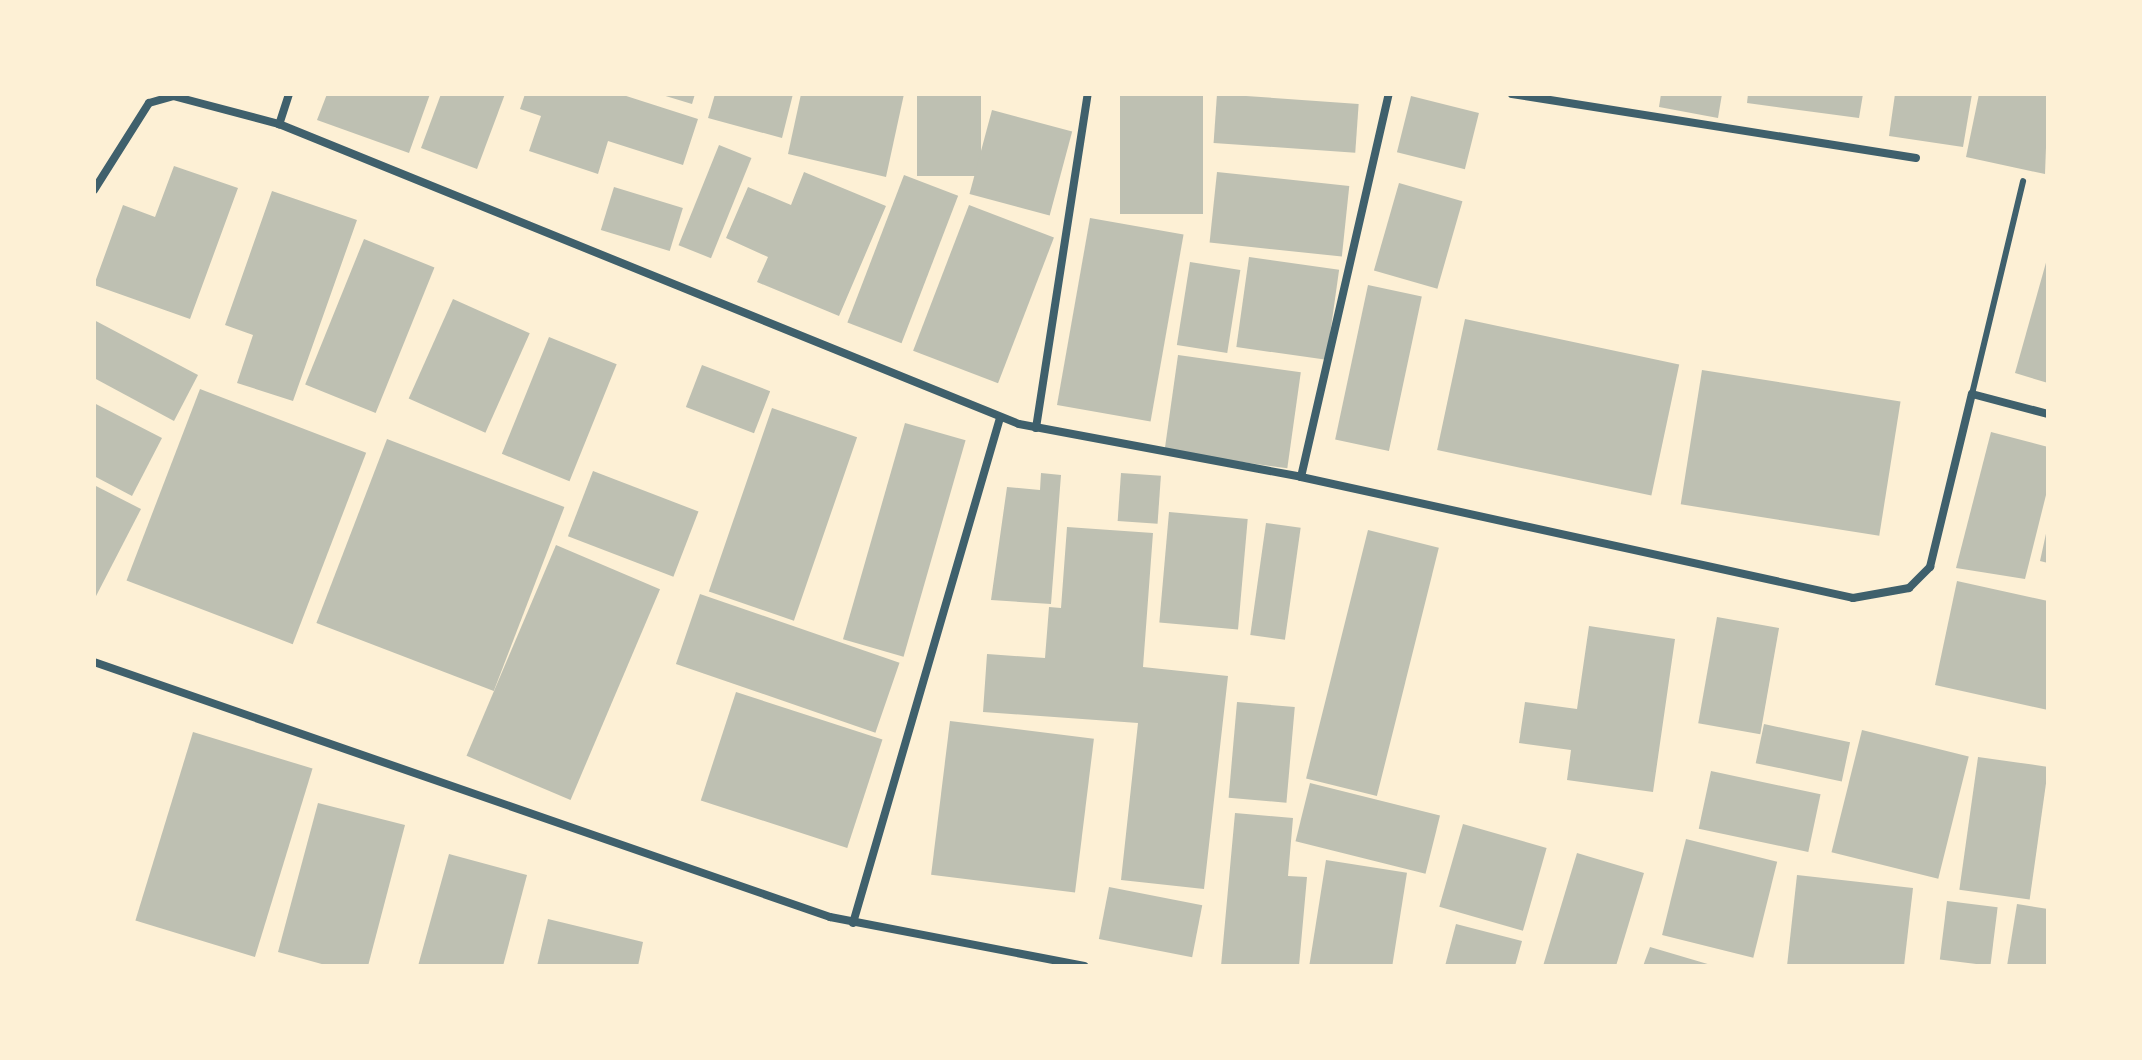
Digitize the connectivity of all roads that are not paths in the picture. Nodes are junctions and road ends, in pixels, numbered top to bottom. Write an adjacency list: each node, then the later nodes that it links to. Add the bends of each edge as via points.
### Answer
1 (289, 94): 5 (street)
2 (1088, 94): 12 (street)
3 (1389, 94): 13 (street)
4 (1512, 94): 6 (street)
5 (279, 124): 8 (street, via 173,96 149,103); 11 (street)
6 (1916, 158)
7 (2023, 181): 9 (lane)
8 (94, 190)
9 (1972, 394): 10 (street); 13 (street, via 1930,567 1909,588 1881,597 1853,598)
10 (2048, 414)
11 (1000, 418): 12 (street); 15 (street)
12 (1036, 428): 13 (street)
13 (1301, 477)
14 (94, 662): 15 (street)
15 (853, 923): 16 (street)
16 (1021, 954): 17 (street); 18 (street)
17 (1020, 966)
18 (1084, 966)

